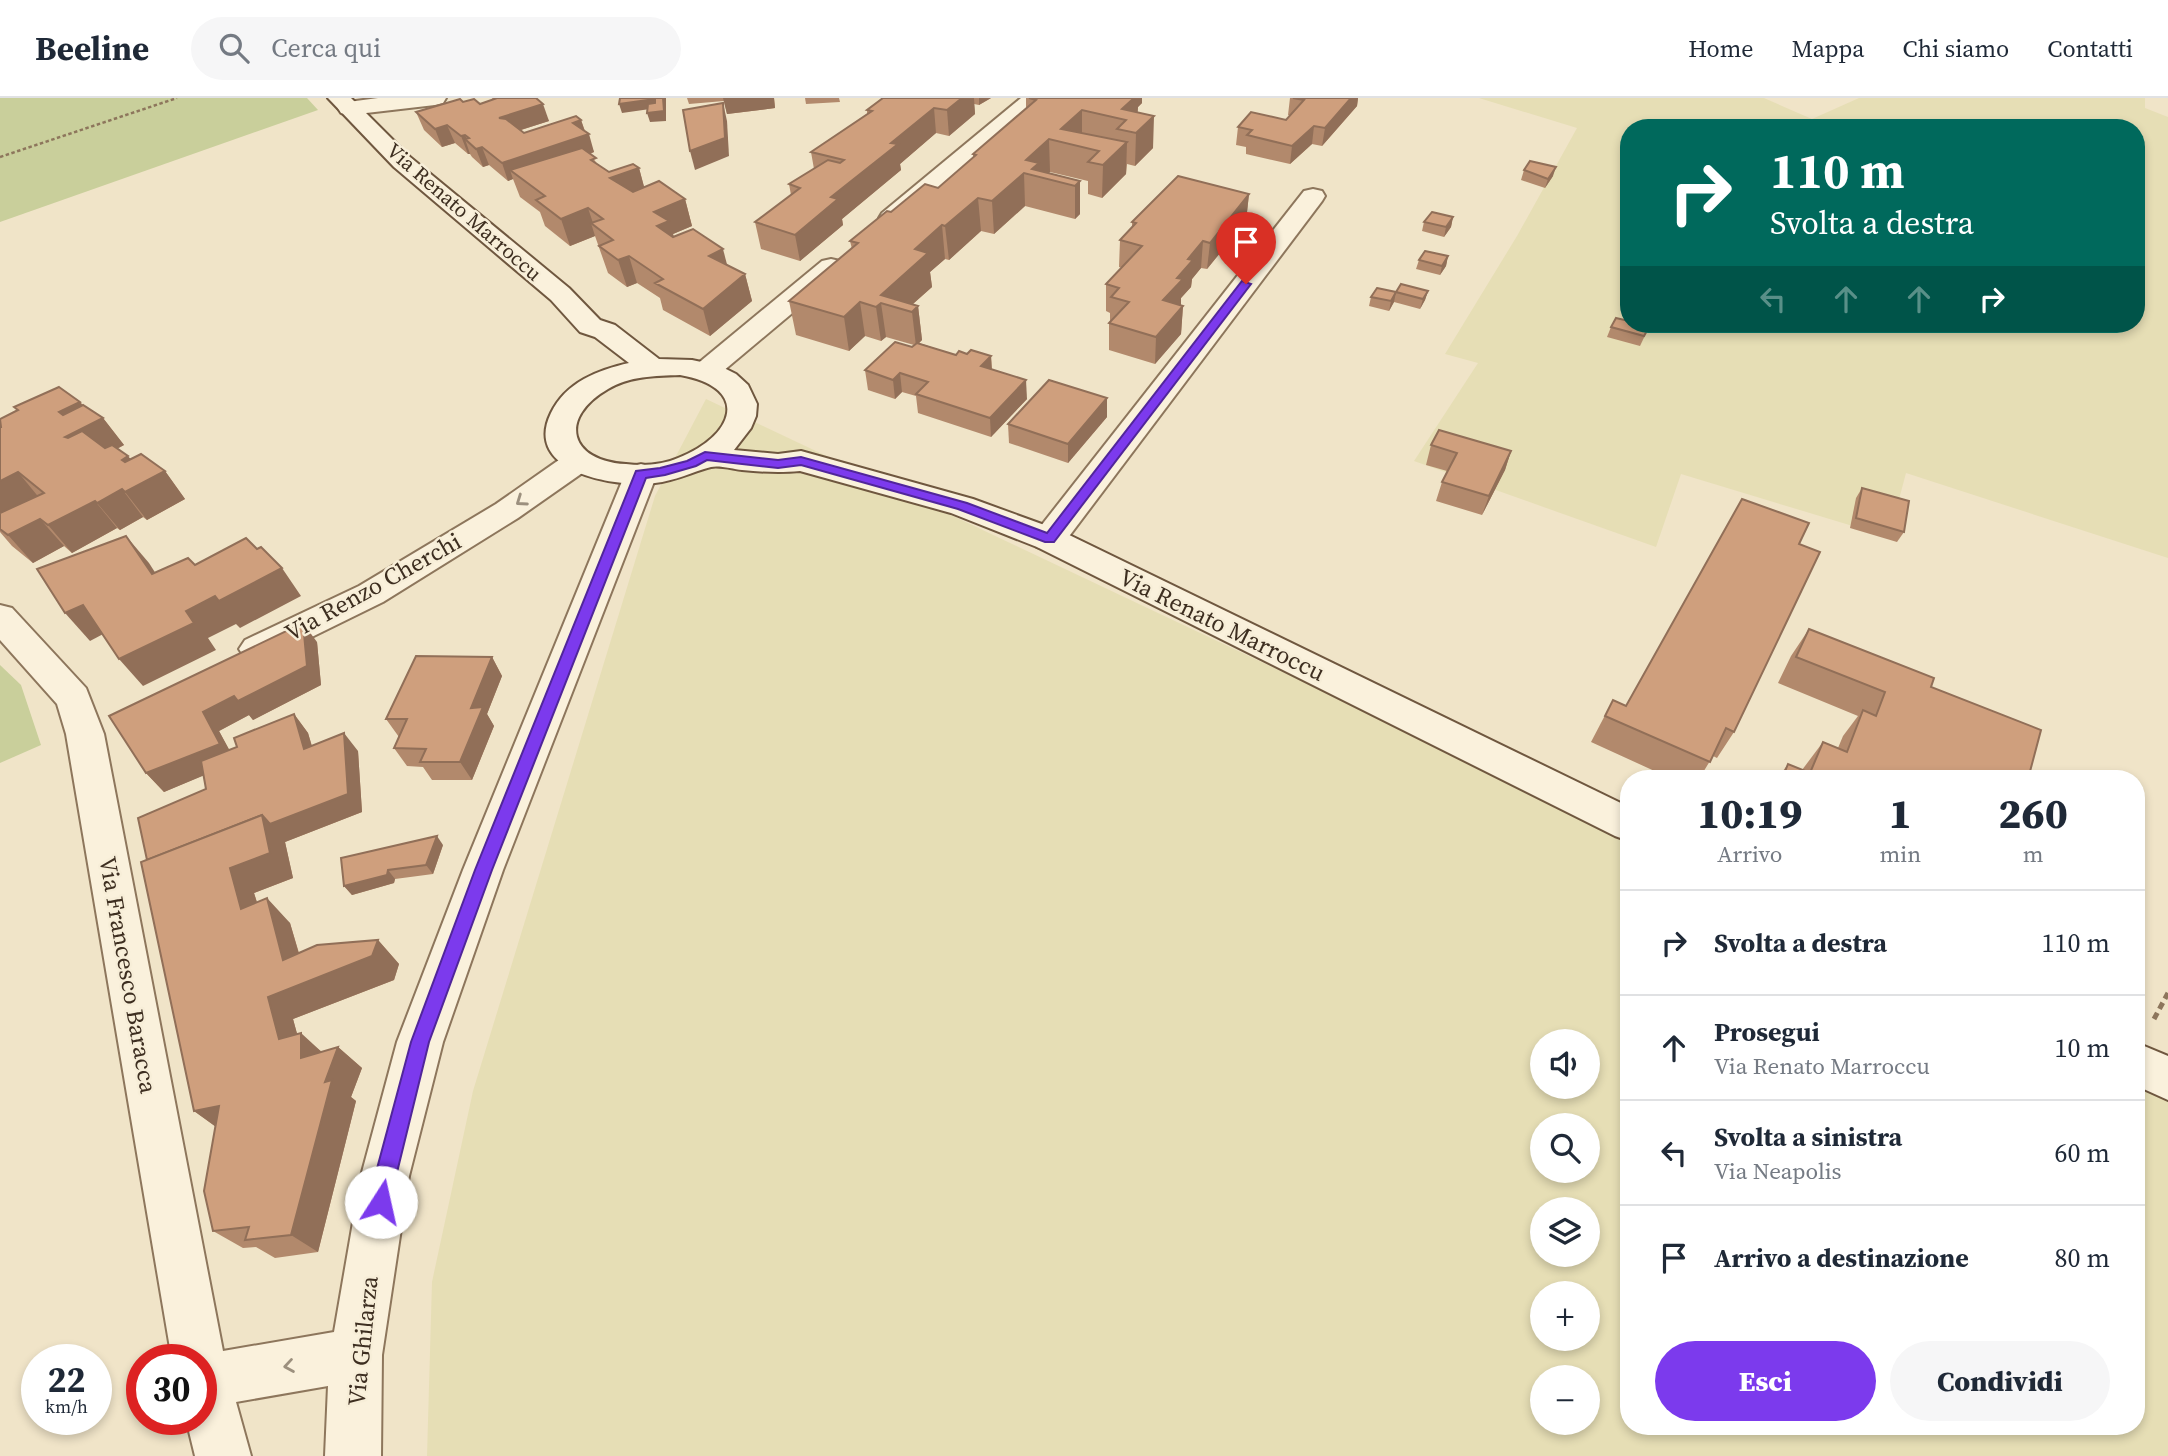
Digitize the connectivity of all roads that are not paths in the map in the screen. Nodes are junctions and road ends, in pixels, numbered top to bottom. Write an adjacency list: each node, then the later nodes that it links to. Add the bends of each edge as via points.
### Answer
1 (435, 98): 3 (street)
2 (1034, 98): 5 (street)
3 (344, 103): 7 (street, Via Renato Marroccu, via 402,162 560,294)
4 (1313, 196): 15 (street)
5 (876, 230)
6 (855, 248): 9 (street)
7 (591, 355): 8 (street, via 624,373); 8 (street, Via Renato Marroccu, via 605,331); 13 (street, via 577,397 563,414 558,432 562,449)
8 (652, 367): 9 (street)
9 (706, 371): 10 (street, via 727,381 740,395 742,413)
10 (757, 430): 11 (street, via 735,431); 12 (street, Via Renato Marroccu, via 792,448)
11 (705, 456): 12 (street, Via Renato Marroccu, via 778,464); 14 (street, via 692,464)
12 (801, 461): 15 (street, Via Renato Marroccu, via 962,506)
13 (577, 462): 14 (street, via 600,472); 17 (street, Via Renzo Cherchi, one-way to 17, via 371,594)
14 (641, 474): 22 (street, Via Ghilarza, via 483,870 420,1042 385,1176)
15 (1049, 539): 18 (street, Via Renato Marroccu)
16 (0, 617): 21 (street, Via Francesco Baracca, via 101,726)
17 (226, 665)
18 (1620, 821)
19 (2145, 1068): 20 (street)
20 (2168, 1078)
21 (197, 1344)
22 (356, 1355): 23 (street, one-way to 23); 26 (street, Via Ghilarza)
23 (217, 1369)
24 (217, 1433): 25 (street, Via Francesco Baracca)
25 (223, 1456)
26 (353, 1456)

